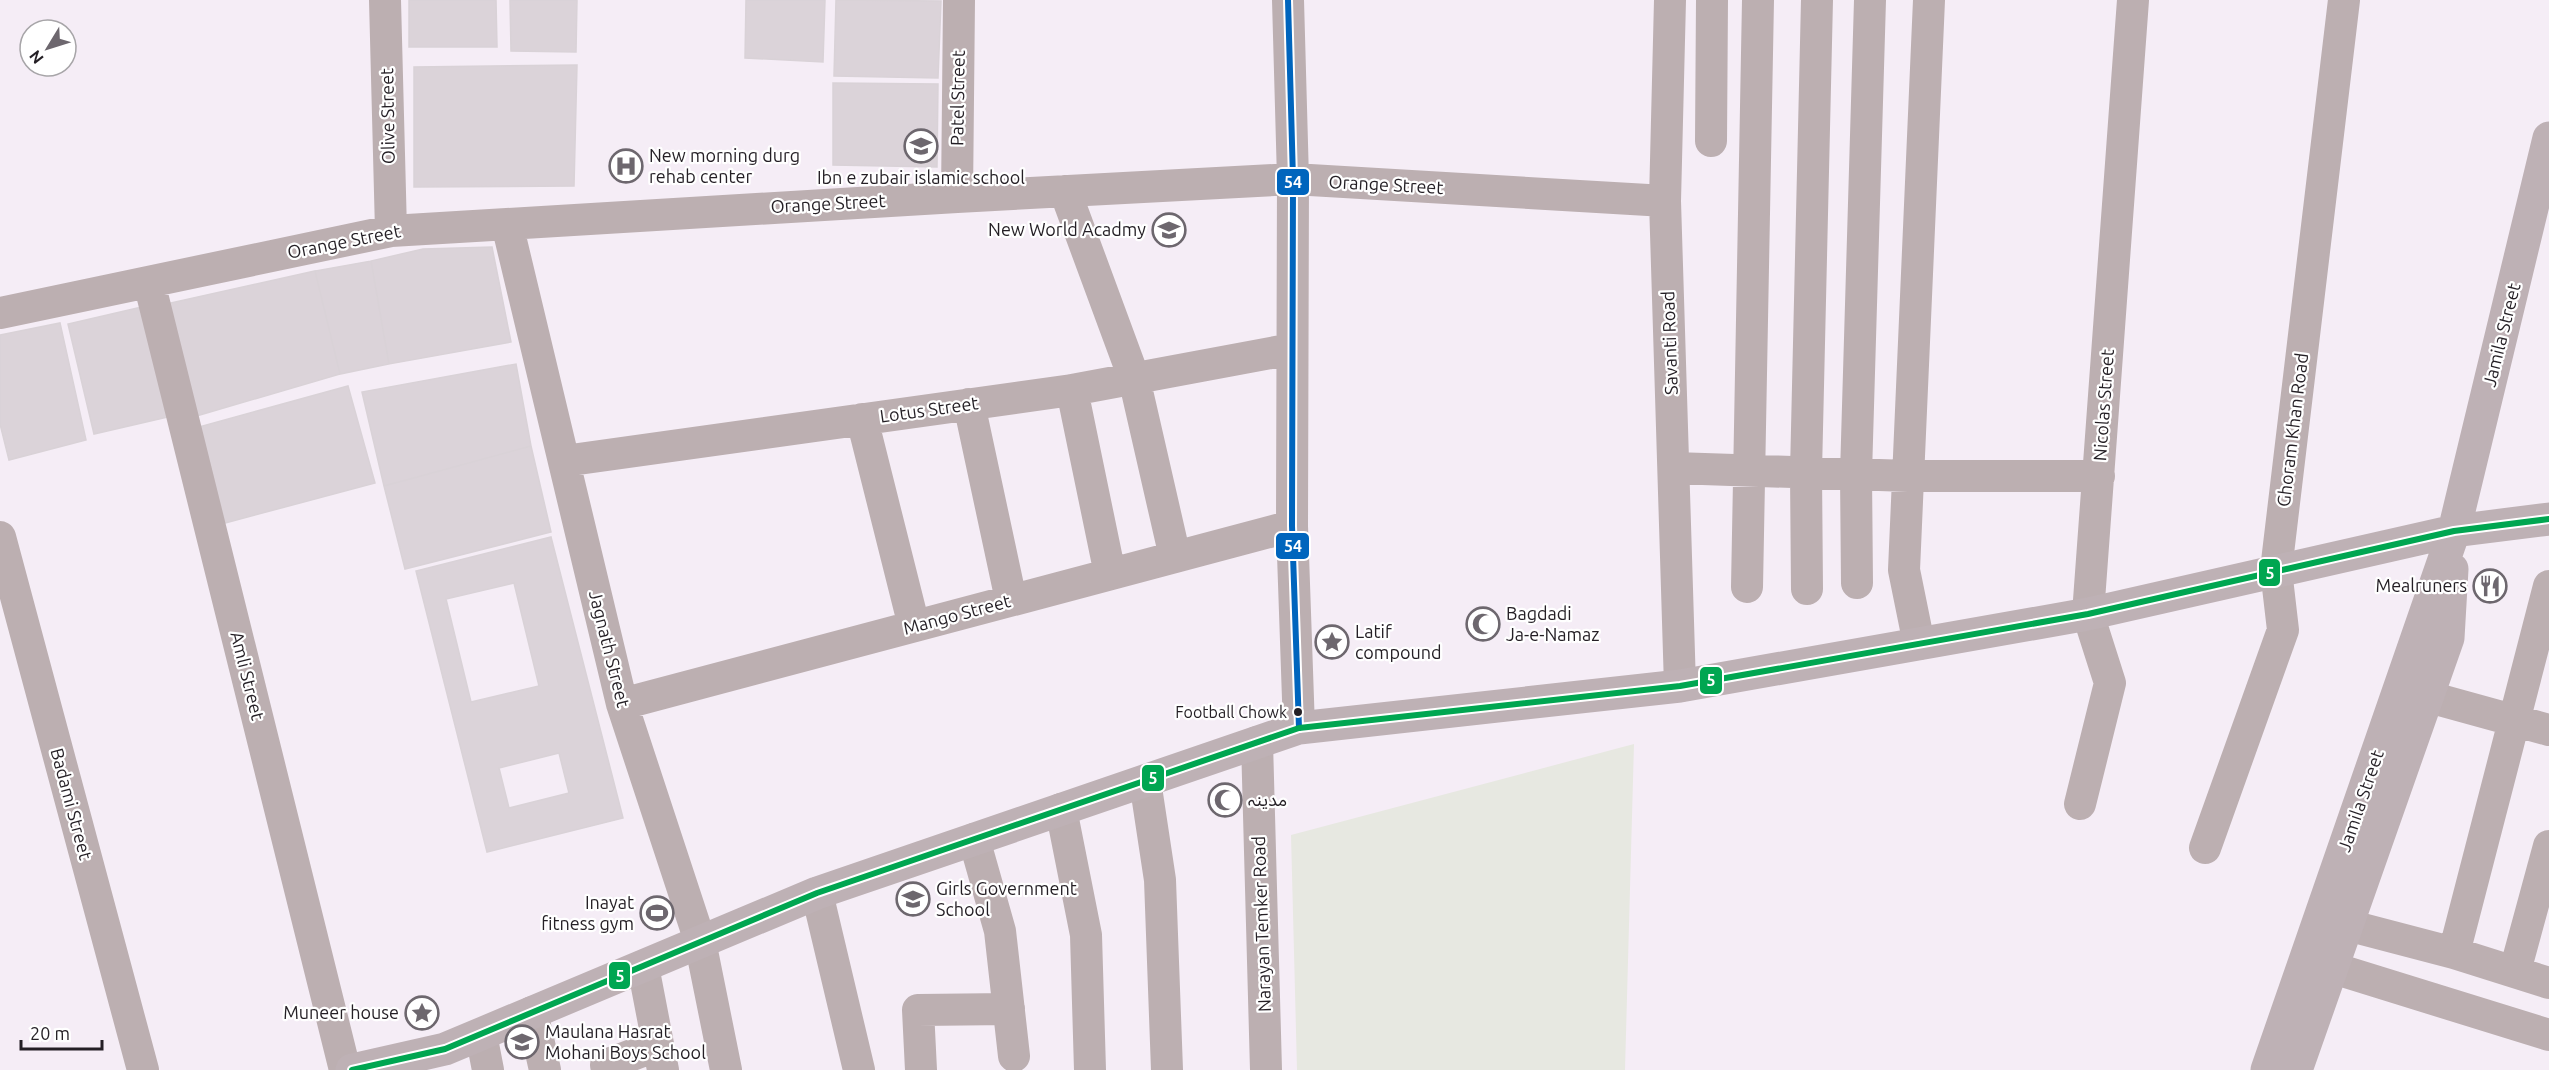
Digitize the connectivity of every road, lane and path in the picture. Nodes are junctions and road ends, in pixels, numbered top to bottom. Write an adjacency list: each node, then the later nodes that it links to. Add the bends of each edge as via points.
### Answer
1 (385, 0): 21 (street, Olive Street)
2 (959, 0): 18 (street, Patel Street)
3 (1288, 0): 16 (street)
4 (1670, 0): 13 (street, Savanti Road)
5 (1712, 0): 14 (street)
6 (1758, 0): 15 (street)
7 (1818, 0): 32 (street)
8 (1870, 0): 33 (street)
9 (1929, 0): 34 (street)
10 (2133, 0): 35 (street, Nicolas Street)
11 (2344, 0): 41 (street, Ghoram Khan Road)
12 (2549, 138): 38 (main road, Jamila Street)
13 (1666, 140): 14 (street); 19 (street, Savanti Road)
14 (1711, 141): 15 (street)
15 (1756, 142): 31 (street)
16 (1293, 179): 17 (street, Orange Street); 19 (street, Orange Street); 24 (street)
17 (1065, 191): 18 (street, Orange Street); 25 (street)
18 (957, 197): 20 (street, Orange Street)
19 (1665, 201): 30 (street, Savanti Road)
20 (507, 224): 21 (street, Orange Street); 29 (street, Jagnath Street)
21 (391, 231): 22 (street, Orange Street)
22 (149, 282): 23 (street, Orange Street); 80 (street, Amli Street)
23 (0, 313)
24 (1292, 349): 25 (street, Lotus Street); 37 (street)
25 (1134, 378): 26 (street, Lotus Street); 40 (street)
26 (1072, 390): 27 (street, Lotus Street); 42 (street)
27 (969, 404): 28 (street, Lotus Street); 47 (street)
28 (862, 419): 29 (street, Lotus Street); 49 (street)
29 (564, 461): 53 (street, Jagnath Street)
30 (1674, 468): 31 (street); 51 (street, Savanti Road)
31 (1749, 471): 32 (street); 45 (street)
32 (1806, 472): 33 (street); 46 (street)
33 (1856, 474): 34 (street); 43 (street)
34 (1908, 476): 35 (street); 50 (street, via 1904,570)
35 (2098, 476): 48 (street, Nicolas Street)
36 (2549, 519): 38 (main road)
37 (1292, 526): 40 (street, Mango Street); 55 (street)
38 (2466, 529): 41 (main road); 52 (main road, Jamila Street, via 2448,638); 64 (main road, Jamila Street)
39 (3, 557): 79 (street, Badami Street)
40 (1175, 557): 42 (street, Mango Street)
41 (2276, 570): 48 (main road); 63 (street, Ghoram Khan Road, via 2283,630)
42 (1110, 574): 47 (street, Mango Street)
43 (1857, 583)
44 (2549, 586): 54 (street)
45 (1747, 587)
46 (1807, 589)
47 (1011, 600): 49 (street, Mango Street)
48 (2088, 614): 50 (main road); 59 (street, Nicolas Street, via 2110,683)
49 (914, 626): 53 (street, Mango Street)
50 (1919, 644): 51 (main road)
51 (1680, 686): 55 (main road)
52 (2429, 697): 54 (street); 64 (main road, Jamila Street)
53 (622, 704): 67 (street, Jagnath Street)
54 (2514, 721): 56 (street); 68 (street)
55 (1299, 728): 57 (main road)
56 (2549, 730)
57 (1257, 742): 58 (main road); 90 (street, Narayan Temker Road)
58 (1145, 781): 60 (main road); 89 (street, via 1160,880)
59 (2080, 804)
60 (1061, 809): 61 (main road); 88 (street, via 1086,935)
61 (974, 839): 65 (main road); 73 (street, via 1000,931)
62 (2549, 846): 71 (street)
63 (2205, 848)
64 (2352, 867): 66 (main road, Jamila Street); 91 (main road, Jamila Street)
65 (817, 892): 67 (main road); 86 (street)
66 (2347, 925): 68 (street); 70 (main road, Jamila Street)
67 (700, 941): 69 (main road); 85 (street, Jagnath Street)
68 (2454, 953): 71 (street)
69 (643, 966): 74 (main road); 78 (street)
70 (2332, 968): 76 (street); 92 (main road, Jamila Street)
71 (2515, 971): 72 (street)
72 (2549, 983)
73 (1009, 1009): 77 (street); 87 (street, via 918,1010)
74 (532, 1012): 75 (main road); 83 (street)
75 (481, 1034): 81 (main road, via 445,1049); 82 (street)
76 (2549, 1035)
77 (1014, 1056)
78 (660, 1057): 84 (street, via 606,1065)
79 (143, 1070)
80 (345, 1070)
81 (352, 1070)
82 (488, 1070)
83 (545, 1070)
84 (607, 1070)
85 (726, 1070)
86 (859, 1070)
87 (921, 1070)
88 (1090, 1070)
89 (1167, 1070)
90 (1266, 1070)
91 (2267, 1070)
92 (2296, 1070)

